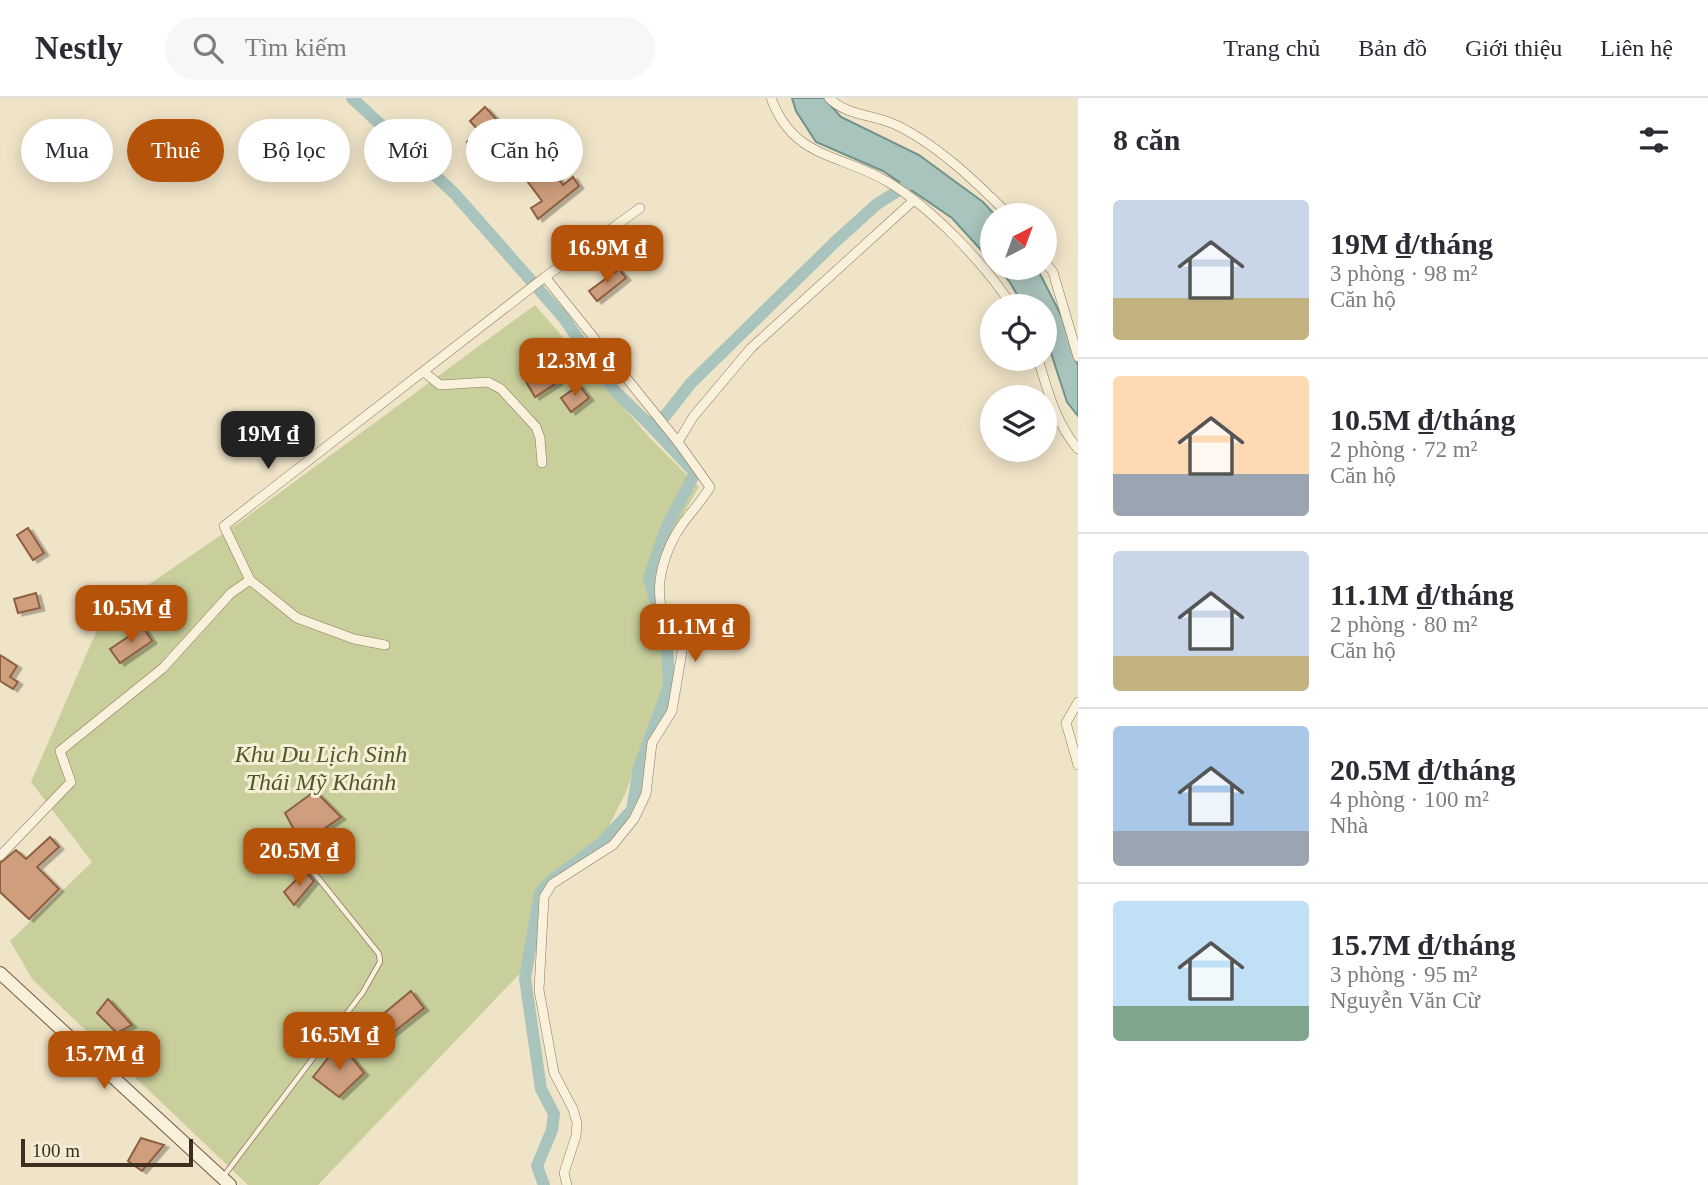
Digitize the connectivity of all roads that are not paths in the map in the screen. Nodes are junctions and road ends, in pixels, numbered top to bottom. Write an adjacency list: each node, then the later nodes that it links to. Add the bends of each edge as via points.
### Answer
1 (771, 98): 3 (street, via 806,146 889,182)
2 (829, 98): 4 (street, via 917,137)
3 (911, 199): 8 (street, via 974,256); 12 (street, via 751,348 693,416)
4 (996, 203)
5 (640, 208): 6 (street)
6 (544, 278): 11 (street); 12 (street)
7 (1055, 280): 9 (street)
8 (1004, 294)
9 (1078, 357)
10 (1042, 371): 13 (street, via 1053,408)
11 (424, 372): 14 (street, via 440,385 488,382 500,389 536,427); 15 (street, via 224,526)
12 (678, 442): 23 (street, via 710,487 679,528 662,575 661,607 683,646 671,711 652,744 646,794 634,819 607,850 552,884 543,902 539,990 554,1073 577,1123 564,1173)
13 (1078, 449)
14 (542, 463)
15 (250, 580): 16 (street, via 296,618); 20 (street, via 231,593 163,668 60,751 71,782)
16 (384, 645)
17 (1078, 702): 18 (street, via 1066,723)
18 (1078, 765)
19 (286, 838): 22 (lane, via 380,961 363,992)
20 (0, 856)
21 (0, 973): 22 (main road)
22 (226, 1182)
23 (567, 1185)

